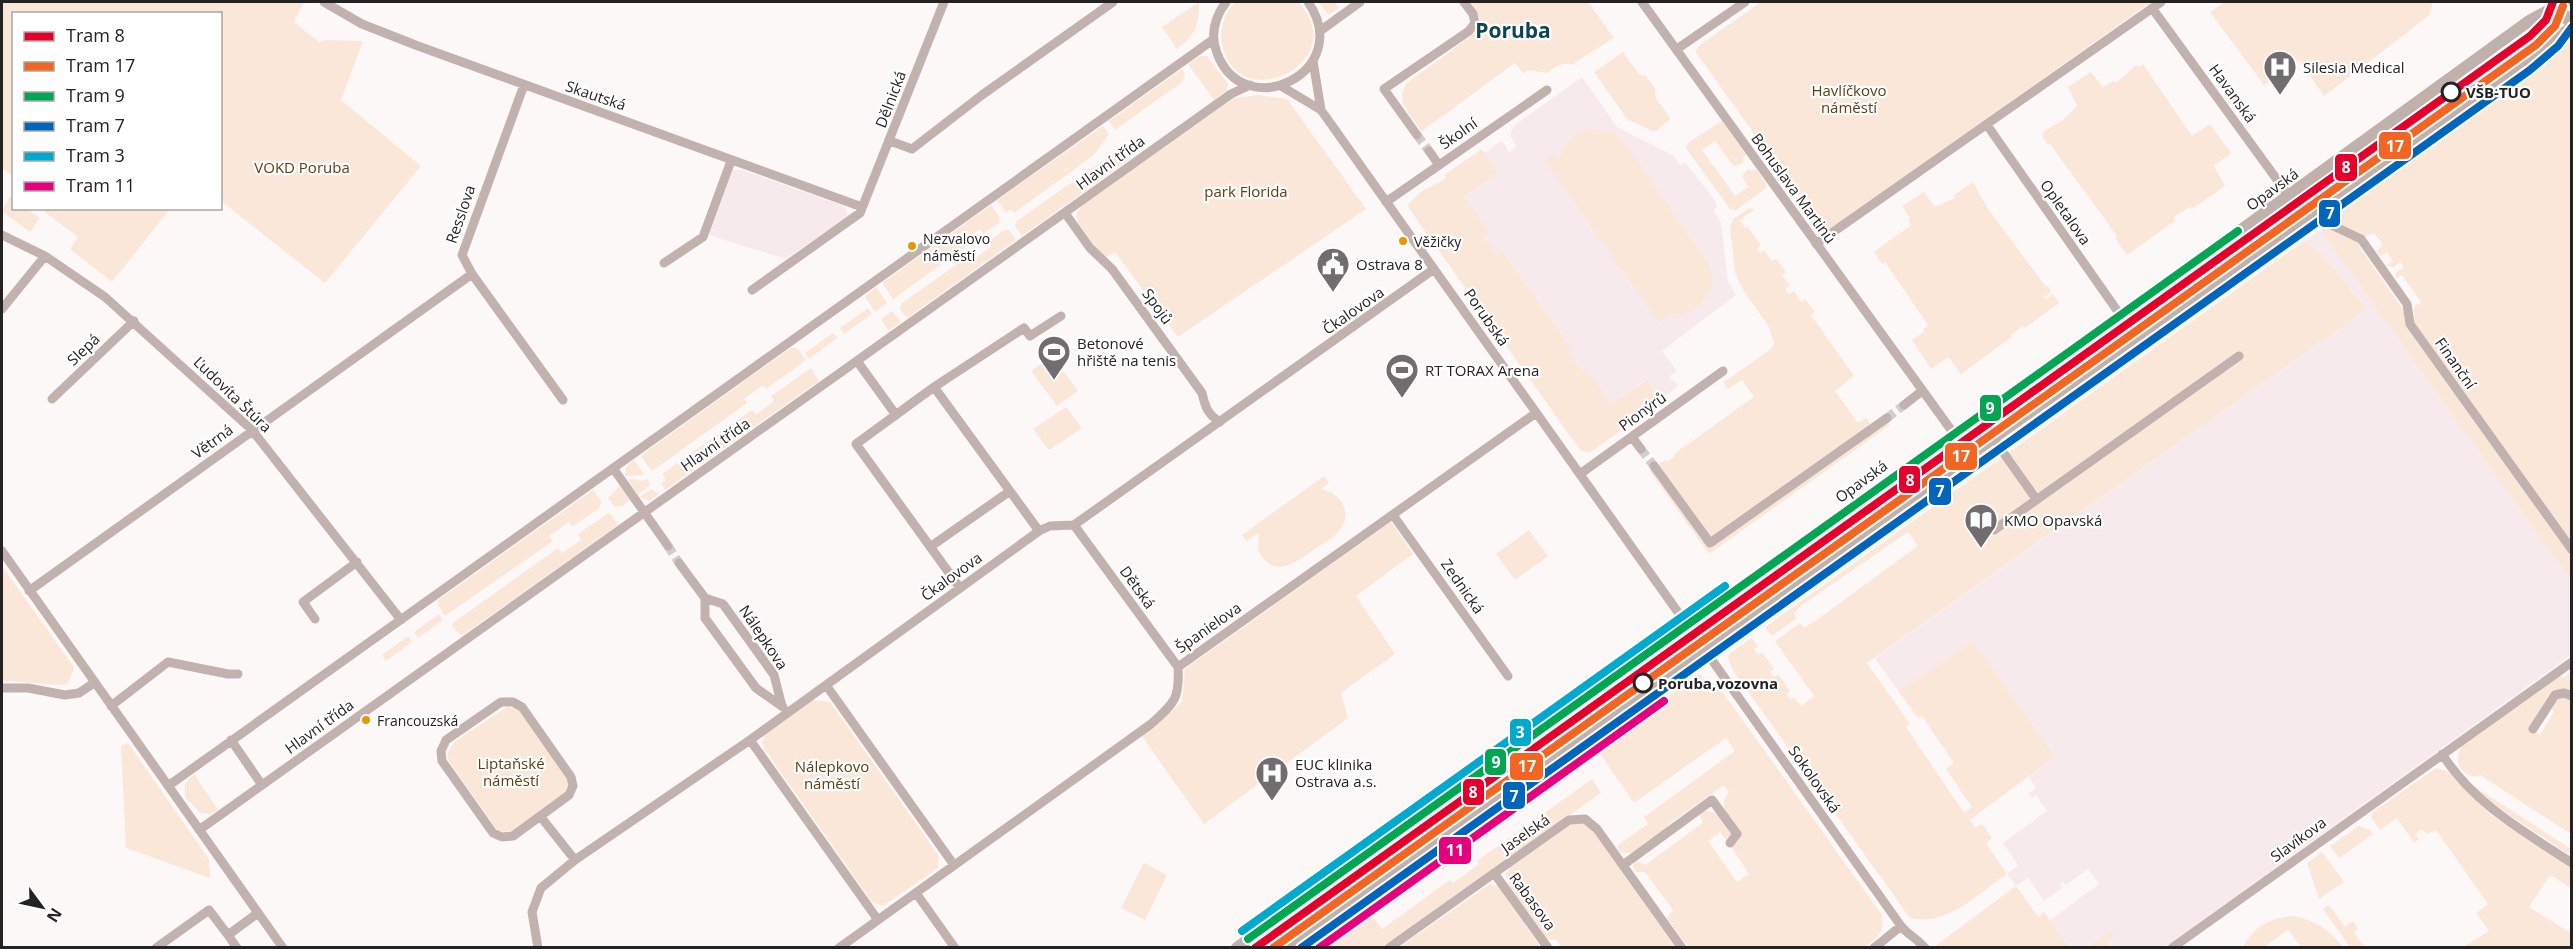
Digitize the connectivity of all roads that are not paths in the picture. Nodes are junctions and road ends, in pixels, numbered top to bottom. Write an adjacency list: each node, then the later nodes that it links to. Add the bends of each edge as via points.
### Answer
1 (324, 2): 18 (street, Skautská, via 362,24)
2 (944, 2): 25 (street, Dělnická)
3 (1113, 2): 25 (street, via 912,149)
4 (1308, 2): 14 (street)
5 (1360, 2): 14 (street)
6 (1464, 2): 24 (street, via 1475,23 1469,32 1384,89)
7 (1642, 2): 16 (street, Bohuslava Martinů)
8 (1745, 2): 16 (street)
9 (2162, 2): 12 (street)
10 (2559, 3): 13 (main road); 29 (main road, Opavská)
11 (1222, 4): 15 (street)
12 (2152, 8): 23 (street); 29 (street, Havanská)
13 (2571, 26): 33 (main road, via 2453,115)
14 (1320, 31): 17 (street)
15 (1214, 39): 19 (street, via 1225,68); 63 (street)
16 (1677, 50): 35 (street, Bohuslava Martinů)
17 (1313, 61): 20 (street, via 1299,77); 22 (street)
18 (524, 85): 27 (street, Skautská); 39 (street, Resslova, via 462,255)
19 (1250, 86): 20 (street); 32 (street, Hlavní třída, via 1231,94)
20 (1281, 86): 22 (street, Porubská)
21 (1547, 90): 28 (street, Školní)
22 (1321, 110): 30 (street, Porubská)
23 (1987, 125): 35 (street); 43 (street, Opletalova)
24 (1417, 135)
25 (890, 141): 31 (street, Dělnická)
26 (1429, 151): 28 (street)
27 (731, 160): 31 (street, Skautská); 37 (street, via 703,237)
28 (1439, 165): 30 (street, Školní)
29 (2289, 196): 43 (main road, Opavská)
30 (1386, 201): 38 (street, Porubská)
31 (862, 207): 40 (street, via 860,213)
32 (1065, 213): 46 (street, Hlavní třída); 56 (street, Spojů, via 1090,248 1113,269 1202,393 1210,415)
33 (2304, 218): 60 (main road); 74 (street, Finanční, via 2323,221 2361,239 2408,304 2410,324)
34 (2, 235): 36 (street, Ľudovíta Štúra)
35 (1816, 244): 49 (street, Bohuslava Martinů)
36 (45, 256): 41 (street); 44 (street, Ľudovíta Štúra)
37 (664, 263)
38 (1434, 269): 53 (street, Porubská); 56 (street, Čkalovova)
39 (472, 274): 51 (street, Resslova); 57 (street, Větrná)
40 (752, 290)
41 (2, 309)
42 (1061, 316): 48 (street, via 1030,336 1024,328)
43 (2121, 316): 58 (main road, Opavská)
44 (134, 321): 50 (street, Slepá); 57 (street, Ľudovíta Štúra)
45 (2239, 356): 66 (street)
46 (857, 361): 54 (street); 67 (street, Hlavní třída)
47 (1722, 371): 59 (street, Pionýrů)
48 (934, 387): 54 (street); 65 (street)
49 (1922, 391): 52 (street); 58 (street, Bohuslava Martinů)
50 (52, 399)
51 (563, 400)
52 (1904, 405)
53 (1536, 413): 64 (street, Porubská); 68 (street, Španielova)
54 (896, 415): 73 (street, via 856,444)
55 (1887, 418): 62 (street, via 1710,543)
56 (1220, 422): 69 (street, Čkalovova)
57 (252, 430): 76 (street, Ľudovíta Štúra); 79 (street, Větrná)
58 (1954, 435): 83 (main road, Opavská)
59 (1632, 436): 61 (street); 64 (street, Pionýrů)
60 (1993, 438): 66 (street); 84 (main road)
61 (1641, 449)
62 (1654, 466)
63 (613, 468): 67 (street); 82 (street)
64 (1580, 474): 83 (street, Porubská)
65 (1010, 491): 71 (street); 73 (street)
66 (2036, 499): 70 (street)
67 (645, 512): 72 (street); 99 (street, Hlavní třída)
68 (1393, 514): 86 (street, Španielova); 88 (street, Zednická)
69 (1074, 525): 71 (street, Čkalovova, via 1050,526); 86 (street, Dětská)
70 (1994, 530)
71 (1039, 531): 78 (street, Čkalovova)
72 (668, 546)
73 (930, 547): 78 (street)
74 (2571, 550)
75 (2, 551): 79 (street)
76 (357, 562): 81 (street, via 303,602); 82 (street, Ľudovíta Štúra)
77 (679, 563): 80 (street, Nálepkova)
78 (960, 588): 90 (street, Čkalovova)
79 (29, 591): 89 (street)
80 (705, 598): 94 (street, Nálepkova, via 705,618 756,688); 94 (street, Nálepkova, via 723,604 774,675)
81 (315, 618)
82 (401, 620): 96 (street)
83 (1686, 626): 84 (street, Porubská); 122 (main road, Opavská)
84 (1699, 644): 112 (street, Sokolovská); 123 (main road)
85 (2571, 662): 98 (street, Slavíkova)
86 (1178, 667): 106 (street, Španielova, via 1178,693 1173,704 1151,724)
87 (238, 674): 93 (street, via 168,662)
88 (1508, 676)
89 (94, 683): 91 (street, via 65,696 28,688); 93 (street)
90 (826, 685): 94 (street, Čkalovova); 106 (street)
91 (2, 688)
92 (2571, 696): 95 (street, via 2555,695)
93 (111, 706): 100 (street)
94 (785, 710): 97 (street, Čkalovova)
95 (2533, 729)
96 (231, 740): 99 (street); 100 (street)
97 (750, 740): 104 (street, Čkalovova); 111 (street)
98 (2442, 754): 105 (street, via 2452,771 2495,813); 129 (street, Slavíkova)
99 (262, 784): 102 (street, Hlavní třída)
100 (168, 786): 102 (street)
101 (540, 816): 101 (street, via 569,795 573,786 571,777 522,707 501,702 446,740 441,750 442,761 493,832 502,837 513,836); 104 (street)
102 (199, 830): 110 (street)
103 (1730, 843): 107 (street, via 1737,834 1712,800)
104 (575, 860): 119 (street, Čkalovova, via 542,888 532,912)
105 (2571, 863)
106 (954, 865): 109 (street, Španielova)
107 (1623, 865): 108 (street, Jaselská, via 1585,819 1569,820); 126 (street, Jaselská)
108 (1494, 873): 124 (street); 125 (street, Rabasova)
109 (916, 892): 111 (street, Španielova); 121 (street)
110 (258, 913): 113 (street); 118 (street)
111 (878, 920): 120 (street, Španielova)
112 (1901, 926): 114 (street, Sokolovská); 127 (street)
113 (228, 935): 116 (street, via 209,910); 117 (street)
114 (1909, 936): 115 (street, Sokolovská); 128 (street, Sokolovská)
115 (1923, 945)
116 (156, 948)
117 (237, 948)
118 (283, 948)
119 (538, 948)
120 (838, 948)
121 (955, 948)
122 (1237, 948)
123 (1284, 948)
124 (1389, 948)
125 (1548, 948)
126 (1682, 948)
127 (1874, 948)
128 (1911, 948)
129 (2172, 948)

